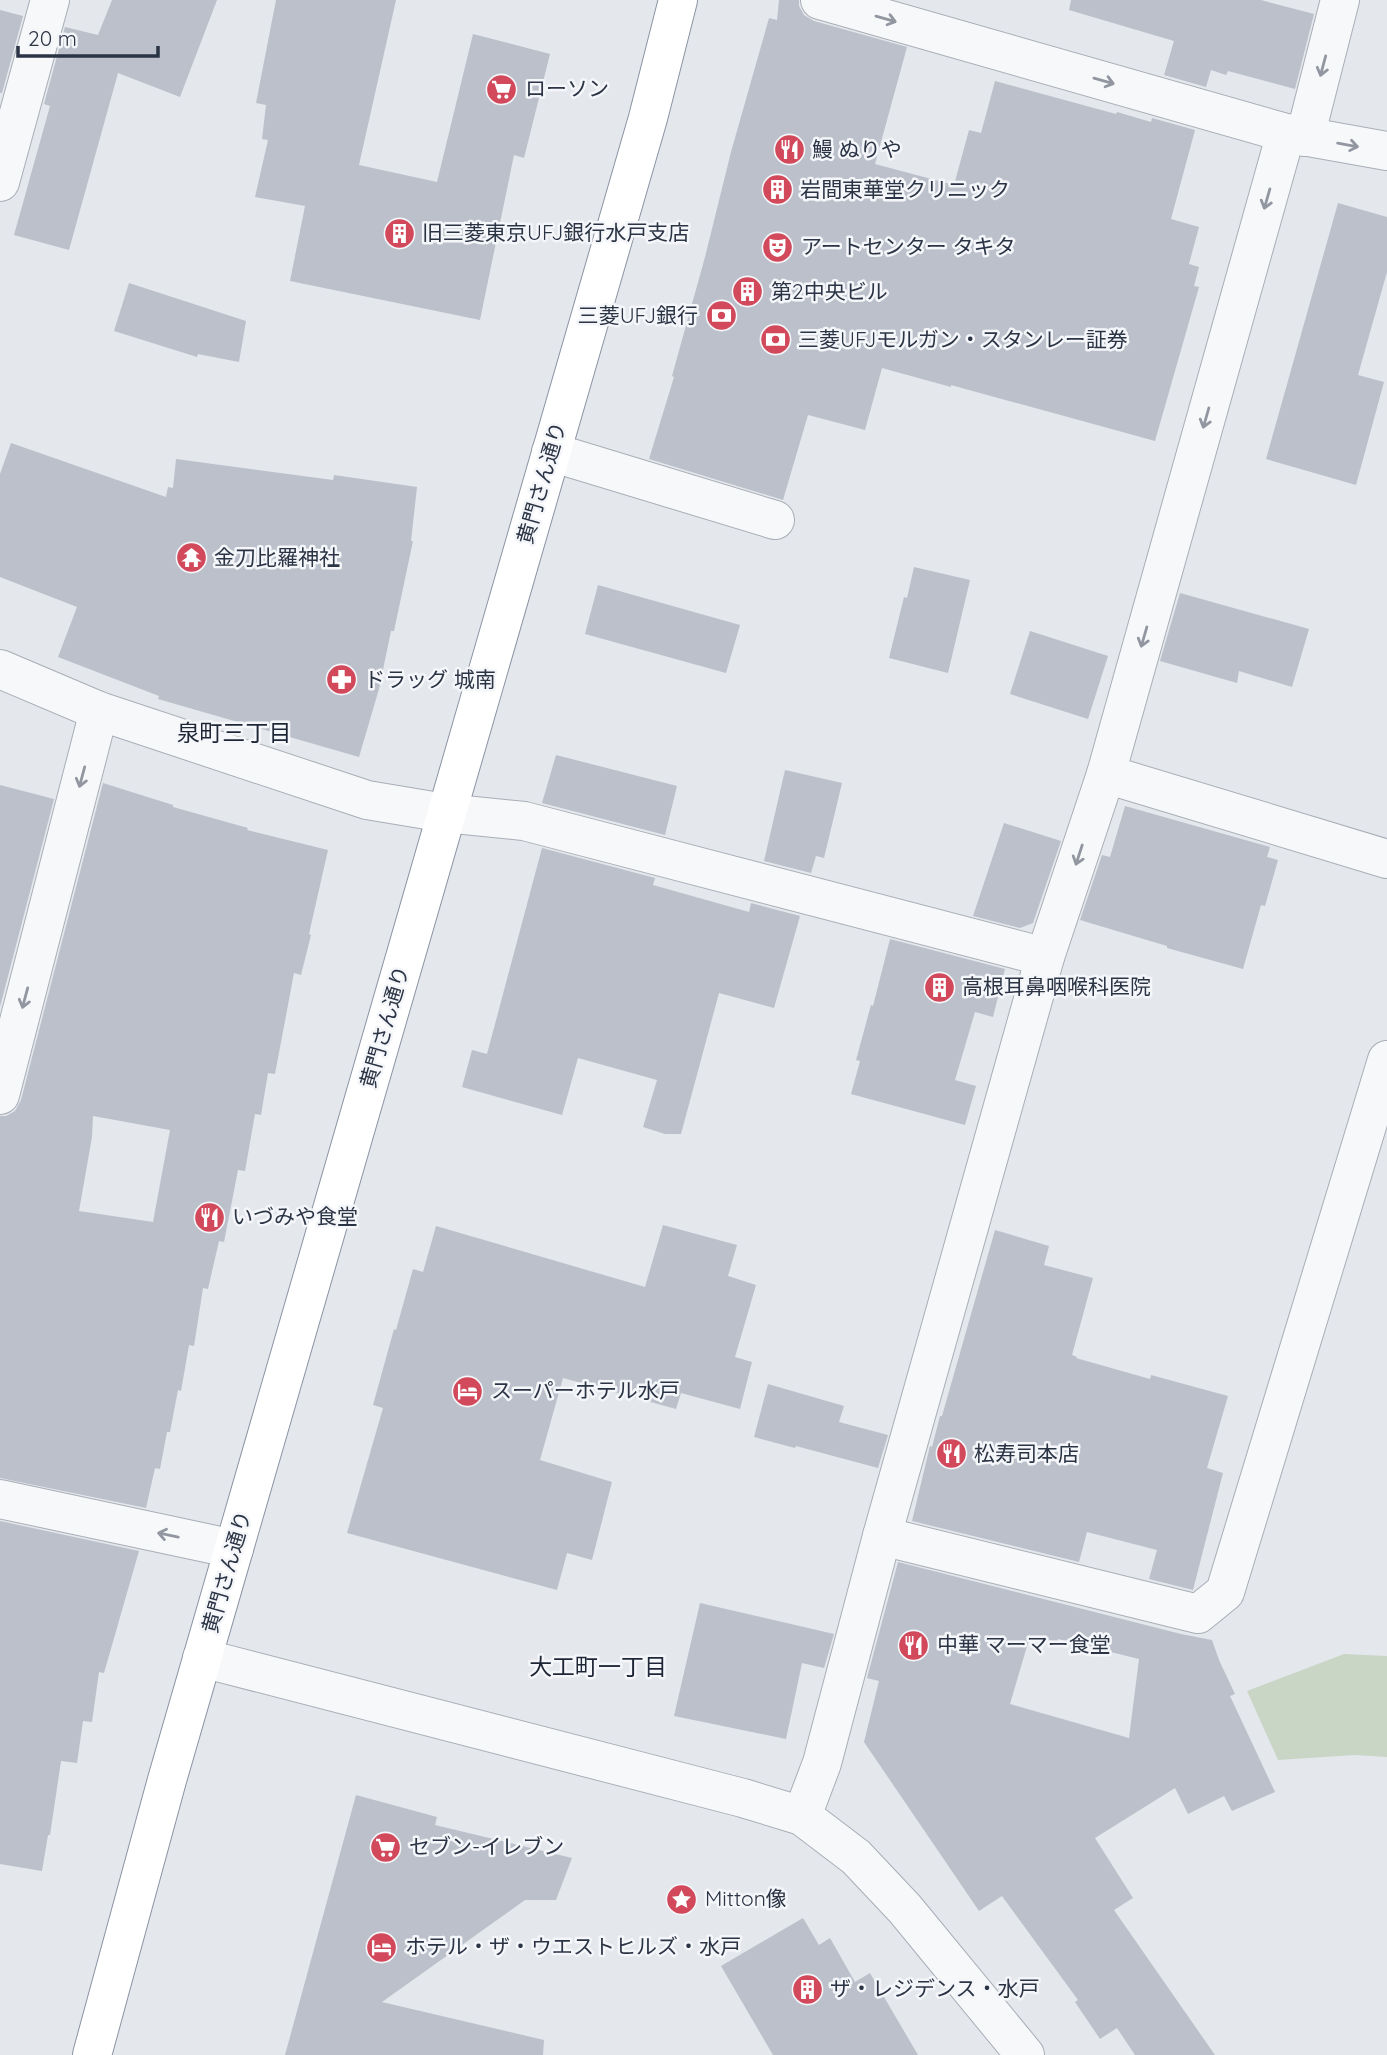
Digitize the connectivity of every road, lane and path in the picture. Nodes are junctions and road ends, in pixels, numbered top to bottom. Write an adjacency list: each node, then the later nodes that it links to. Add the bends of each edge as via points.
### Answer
1 (50, 0): 7 (street)
2 (678, 0): 8 (highway, 黄門さん通り)
3 (820, 0): 5 (street, one-way to 5)
4 (1340, 0): 5 (street, one-way to 5)
5 (1295, 135): 6 (street, one-way to 6); 12 (street, one-way to 12)
6 (1387, 151)
7 (0, 182)
8 (551, 452): 9 (street); 13 (highway, 黄門さん通り)
9 (775, 520)
10 (0, 669): 11 (street)
11 (100, 711): 13 (street, via 367,800); 17 (street, one-way to 17)
12 (1105, 774): 14 (street); 15 (street, one-way to 15)
13 (445, 813): 15 (street, via 537,824); 20 (highway, 黄門さん通り)
14 (1387, 859)
15 (1045, 957): 19 (street)
16 (1387, 1060): 19 (street, via 1225,1592 1198,1614)
17 (0, 1095)
18 (0, 1499): 20 (street, one-way to 18)
19 (882, 1536): 22 (street, via 822,1763)
20 (234, 1549): 21 (highway, 黄門さん通り)
21 (202, 1658): 22 (street); 23 (highway, 黄門さん通り)
22 (802, 1816): 24 (street, via 856,1857 905,1909)
23 (92, 2055)
24 (1025, 2055)

